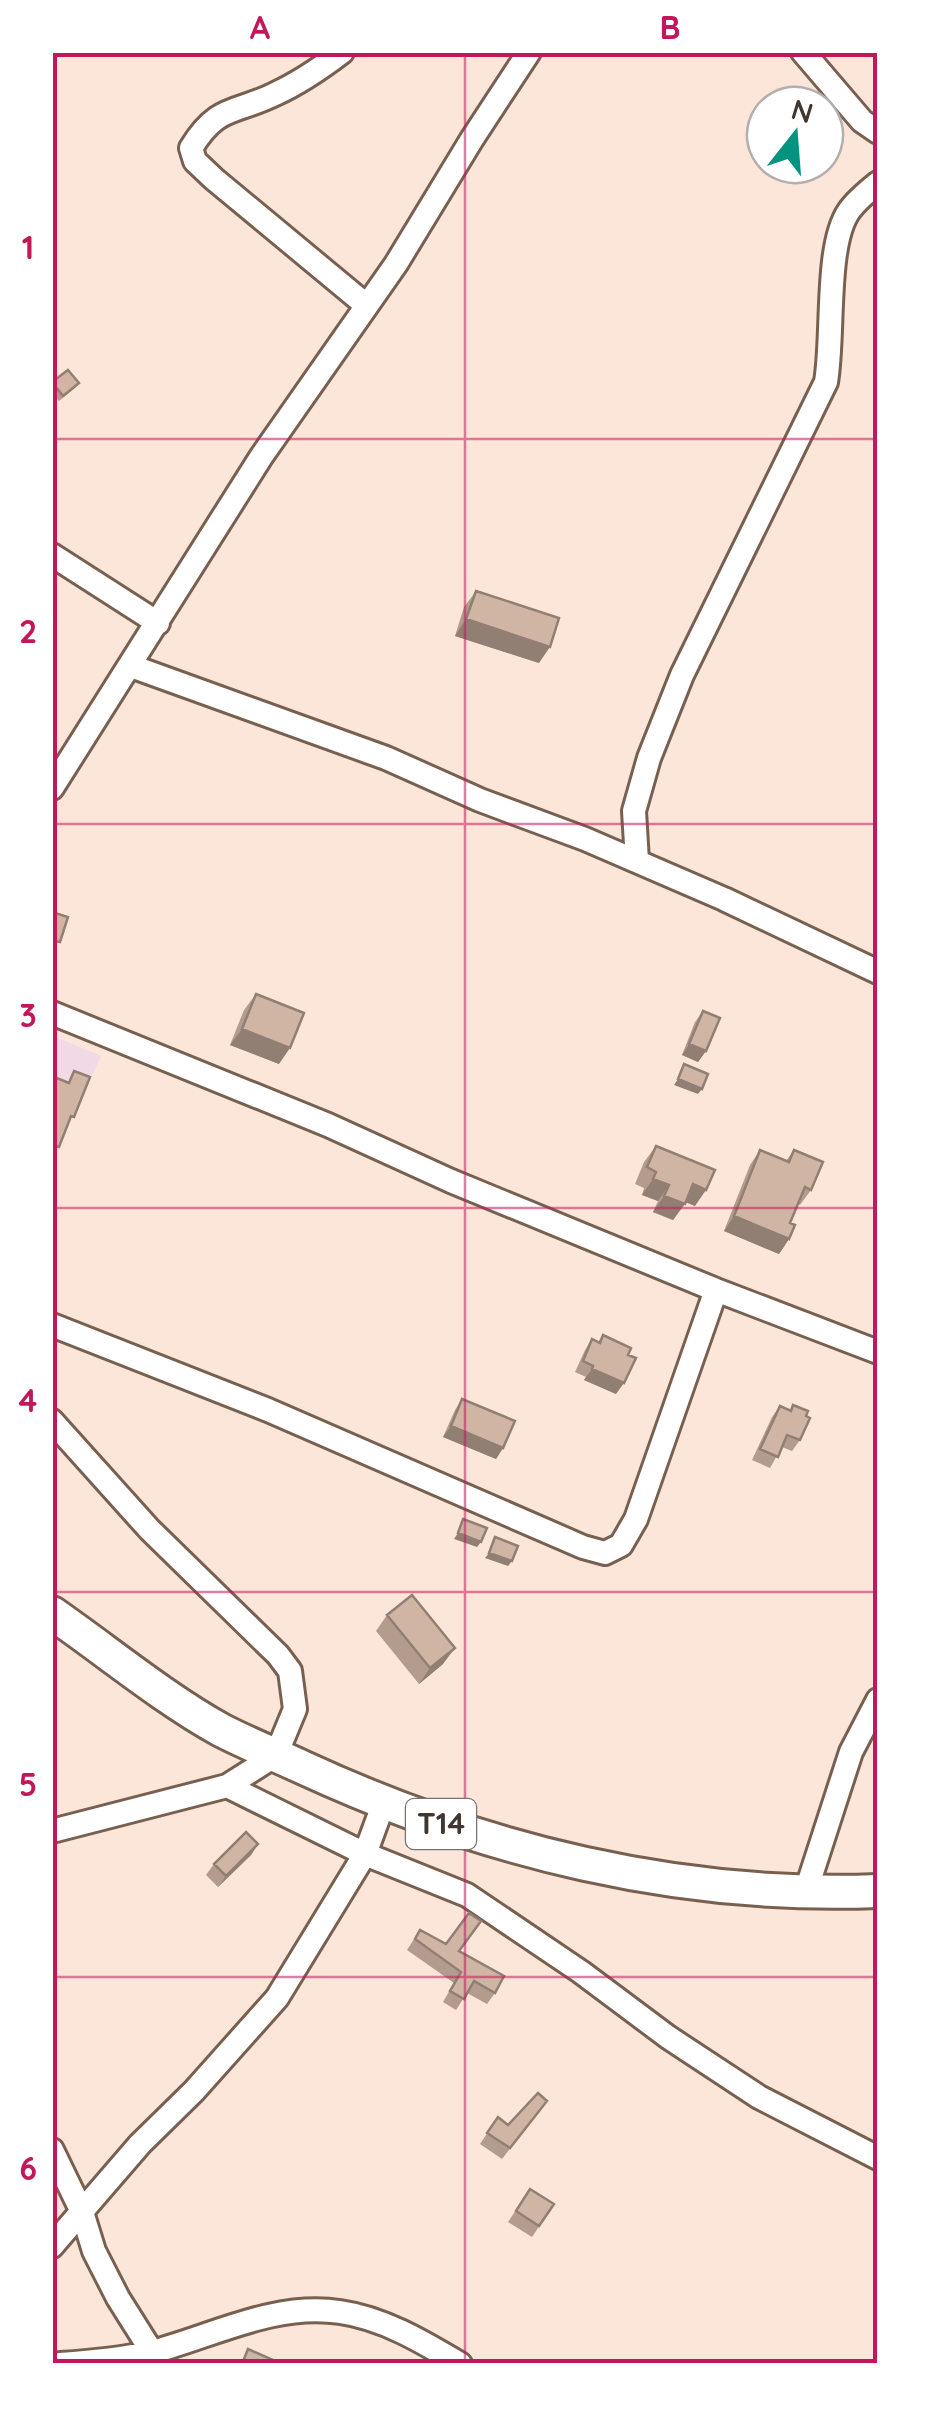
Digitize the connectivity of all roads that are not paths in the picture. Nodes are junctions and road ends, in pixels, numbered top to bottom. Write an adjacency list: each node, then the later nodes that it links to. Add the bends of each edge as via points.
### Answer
1 (342, 52): 6 (street, via 273,96 224,112 192,148 195,161 214,179)
2 (530, 52): 6 (street)
3 (803, 52): 4 (street)
4 (878, 132)
5 (878, 183): 11 (street, via 849,211 838,238 826,382 682,675 649,758 634,812)
6 (366, 305): 8 (street)
7 (52, 555): 8 (street)
8 (158, 623): 9 (street)
9 (130, 666): 10 (street); 11 (street, via 386,758)
10 (52, 788)
11 (637, 861): 12 (street)
12 (878, 972)
13 (52, 1013): 14 (street)
14 (716, 1290): 15 (street, via 636,1519 621,1545 604,1553); 16 (street)
15 (52, 1325)
16 (878, 1352)
17 (52, 1420): 20 (street, via 290,1671 296,1709)
18 (52, 1613): 20 (highway, T14, via 200,1718)
19 (878, 1700): 26 (street, via 851,1752)
20 (276, 1756): 21 (street); 22 (highway, T14)
21 (227, 1786): 23 (street); 24 (street)
22 (384, 1805): 24 (street); 26 (highway, T14, via 587,1866)
23 (52, 1831)
24 (365, 1854): 28 (street, via 467,1895 759,2096); 29 (street, via 277,1998)
25 (878, 1891): 26 (highway, T14)
26 (805, 1894)
27 (52, 2150): 29 (street)
28 (878, 2158)
29 (82, 2212): 30 (street); 31 (street, via 94,2251)
30 (52, 2246)
31 (154, 2358): 32 (street); 33 (street, via 242,2322 338,2311 404,2333)
32 (60, 2364)
33 (460, 2364)

